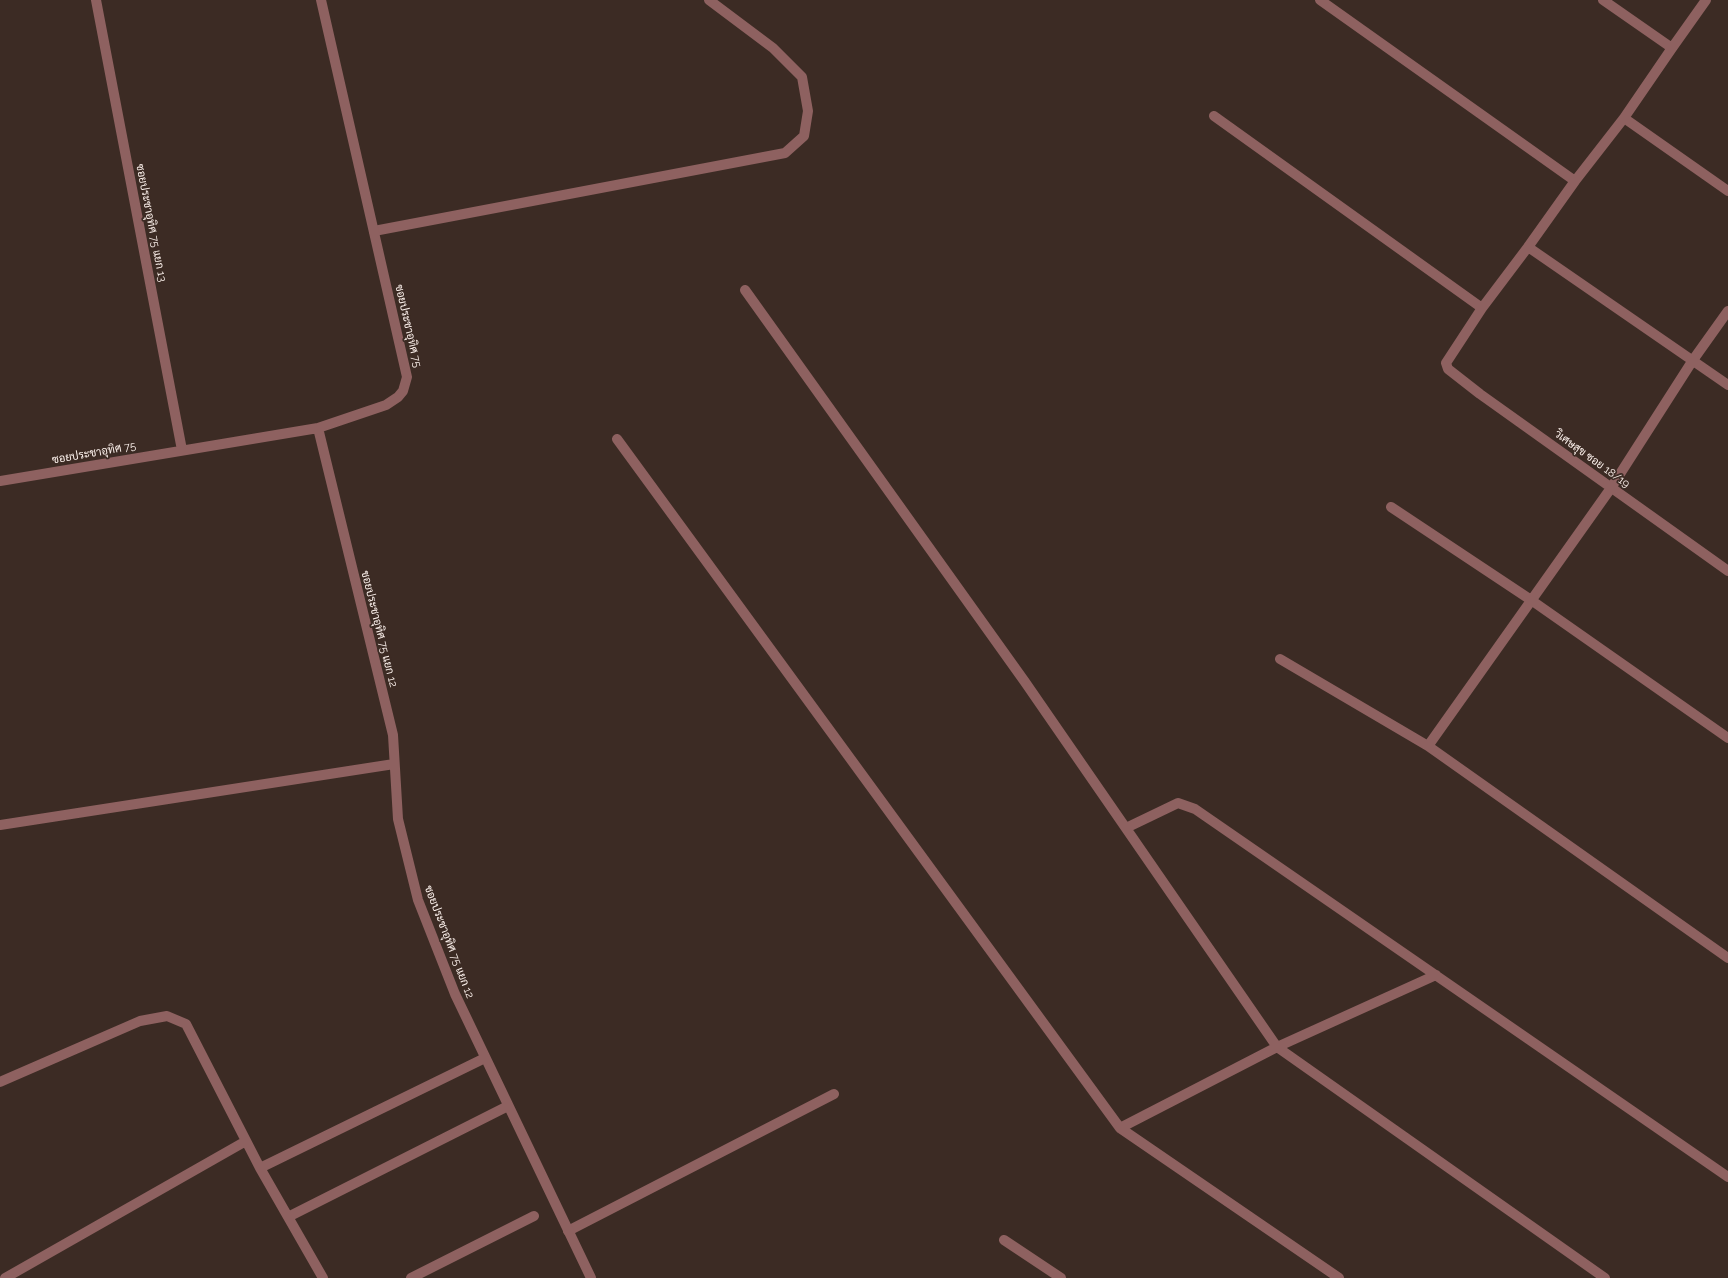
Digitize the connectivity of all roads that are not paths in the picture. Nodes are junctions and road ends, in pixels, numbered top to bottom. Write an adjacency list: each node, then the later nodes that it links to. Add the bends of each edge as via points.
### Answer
1 (96, 0): 21 (street, ซอยประชาอุทิศ 75 แยก 13)
2 (321, 0): 12 (street, ซอยประชาอุทิศ 75)
3 (709, 0): 12 (street, via 774,48 802,77 808,111 804,136 785,153)
4 (1320, 0): 10 (street)
5 (1603, 0): 7 (street)
6 (1706, 0): 7 (street)
7 (1672, 48): 9 (street)
8 (1214, 116): 15 (street)
9 (1624, 118): 10 (street); 11 (street)
10 (1575, 181): 13 (street)
11 (1728, 191)
12 (374, 231): 19 (street, ซอยประชาอุทิศ 75, via 408,377 403,391 386,405)
13 (1528, 247): 15 (street); 17 (street)
14 (745, 290): 32 (street)
15 (1482, 308): 23 (street, วิเศษสุข ซอย 18/19, via 1446,363 1448,369)
16 (1728, 311): 17 (street)
17 (1693, 360): 18 (street); 23 (street)
18 (1728, 385)
19 (318, 428): 21 (street, ซอยประชาอุทิศ 75); 30 (street, ชอยประชาอุทิศ 75 แยก 12, via 393,735)
20 (616, 439): 40 (street)
21 (182, 450): 22 (street, ซอยประชาอุทิศ 75)
22 (0, 481)
23 (1611, 488): 25 (street, วิเศษสุข ซอย 18/19); 26 (street)
24 (1391, 507): 26 (street)
25 (1728, 571)
26 (1531, 600): 28 (street); 29 (street)
27 (1280, 659): 29 (street)
28 (1728, 738)
29 (1428, 746): 33 (street)
30 (394, 764): 31 (street); 36 (street, ชอยประชาอุทิศ 75 แยก 12, via 398,819 418,900 455,994)
31 (0, 825)
32 (1126, 828): 34 (street, via 1178,803 1194,809); 35 (street)
33 (1728, 958)
34 (1436, 975): 35 (street); 43 (street)
35 (1277, 1047): 40 (street); 54 (street)
36 (485, 1058): 39 (street, ชอยประชาอุทิศ 75 แยก 12); 42 (street)
37 (0, 1082): 41 (street, via 140,1022 167,1016 186,1024)
38 (834, 1094): 46 (street)
39 (508, 1106): 45 (street); 46 (street, ชอยประชาอุทิศ 75 แยก 12)
40 (1120, 1128): 53 (street)
41 (246, 1142): 42 (street); 48 (street)
42 (260, 1168): 45 (street)
43 (1728, 1177)
44 (534, 1216): 50 (street)
45 (288, 1217): 49 (street)
46 (568, 1232): 51 (street, ชอยประชาอุทิศ 75 แยก 12)
47 (1004, 1240): 52 (street)
48 (5, 1278)
49 (323, 1278)
50 (411, 1278)
51 (591, 1278)
52 (1060, 1278)
53 (1339, 1278)
54 (1605, 1278)

